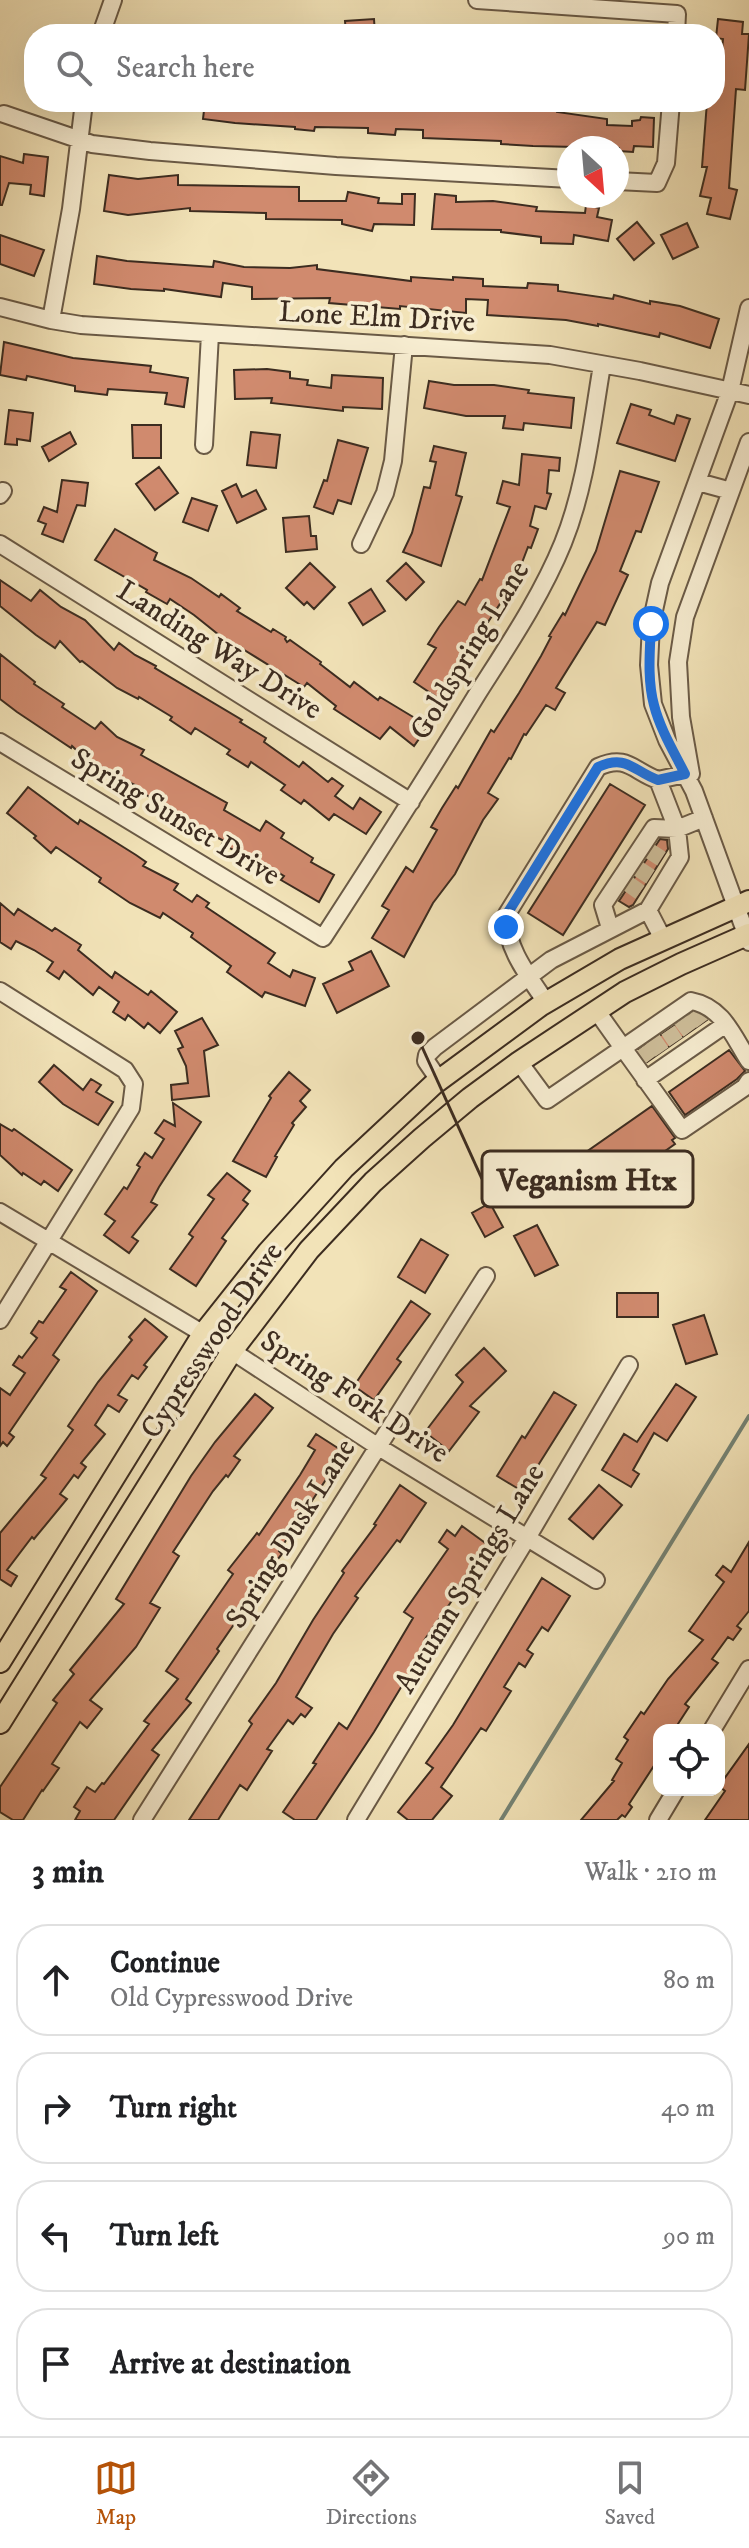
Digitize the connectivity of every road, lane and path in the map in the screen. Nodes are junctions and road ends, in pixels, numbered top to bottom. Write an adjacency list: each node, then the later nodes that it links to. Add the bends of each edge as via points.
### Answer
1 (113, 0): 3 (street)
2 (477, 0): 4 (street, via 677,14)
3 (105, 24)
4 (676, 24)
5 (83, 112): 8 (street)
6 (670, 112): 10 (street, via 666,163 657,183)
7 (4, 114): 8 (street)
8 (80, 140): 9 (street, via 336,166); 13 (street)
9 (557, 178)
10 (629, 182)
11 (0, 307): 13 (street, Lone Elm Drive)
12 (749, 308): 17 (street)
13 (51, 320): 14 (street, Lone Elm Drive)
14 (210, 334): 15 (street, Lone Elm Drive); 20 (street)
15 (404, 345): 16 (street, Lone Elm Drive, via 550,355); 24 (street, via 393,461 385,493)
16 (602, 365): 17 (street, Lone Elm Drive); 29 (street, Goldspring Lane, via 581,488 563,542 528,613)
17 (730, 391): 18 (street, Lone Elm Drive); 21 (street)
18 (749, 395)
19 (749, 442): 22 (street)
20 (204, 445)
21 (698, 482): 22 (street); 26 (street, via 660,583 649,665 653,704)
22 (731, 491): 28 (street, via 685,617 678,662)
23 (0, 544): 29 (street, Landing Way Drive)
24 (361, 544)
25 (0, 742): 38 (street, Spring Sunset Drive)
26 (685, 774): 27 (street); 28 (street)
27 (658, 780): 31 (street); 40 (street, via 612,760 598,767 507,914 510,939)
28 (694, 791): 30 (street)
29 (411, 802): 38 (street, Goldspring Lane)
30 (704, 818): 31 (street); 35 (street)
31 (677, 829): 32 (street, via 654,828); 32 (street, via 680,857)
32 (656, 856): 33 (street); 33 (street)
33 (645, 874): 34 (street); 34 (street)
34 (638, 893): 36 (street); 36 (street, via 603,905); 39 (street)
35 (743, 903): 37 (street); 39 (main road, Cypresswood Drive)
36 (610, 928): 40 (street)
37 (748, 937): 43 (main road, Cypresswood Drive, via 681,964)
38 (323, 938)
39 (663, 939): 42 (main road, Cypresswood Drive)
40 (529, 976): 42 (street); 49 (street, via 427,1055)
41 (0, 991): 53 (street, via 125,1070 134,1084 131,1108)
42 (546, 1002): 49 (main road, Cypresswood Drive)
43 (596, 1010): 47 (street); 48 (main road, Cypresswood Drive)
44 (726, 1024): 45 (street); 45 (street, via 704,1003 691,1001); 46 (street)
45 (686, 1027): 47 (street); 47 (street)
46 (746, 1051)
47 (648, 1053): 48 (street, via 547,1100); 50 (street, via 682,1130)
48 (519, 1062): 51 (main road, Cypresswood Drive)
49 (439, 1080): 51 (main road); 56 (main road, Cypresswood Drive, via 316,1197)
50 (749, 1081)
51 (461, 1105): 57 (main road, Cypresswood Drive, via 373,1182 309,1250)
52 (0, 1212): 53 (street, Spring Fork Drive)
53 (49, 1242): 55 (street); 56 (street, Spring Fork Drive)
54 (486, 1276): 59 (street, Spring Dusk Lane)
55 (0, 1320)
56 (203, 1334): 57 (street, Spring Fork Drive); 62 (main road, Cypresswood Drive)
57 (232, 1351): 59 (street, Spring Fork Drive); 65 (main road, Cypresswood Drive)
58 (629, 1365): 60 (street, Autumn Springs Lane)
59 (377, 1446): 60 (street, Spring Fork Drive); 70 (street, Spring Dusk Lane)
60 (527, 1538): 61 (street, Spring Fork Drive); 71 (street, Autumn Springs Lane)
61 (596, 1580)
62 (0, 1662)
63 (749, 1669): 66 (street)
64 (0, 1670): 65 (main road)
65 (23, 1685): 67 (main road, Cypresswood Drive)
66 (744, 1690): 68 (street)
67 (0, 1723)
68 (717, 1724)
69 (672, 1796): 72 (street)
70 (142, 1820)
71 (356, 1820)
72 (658, 1820)

